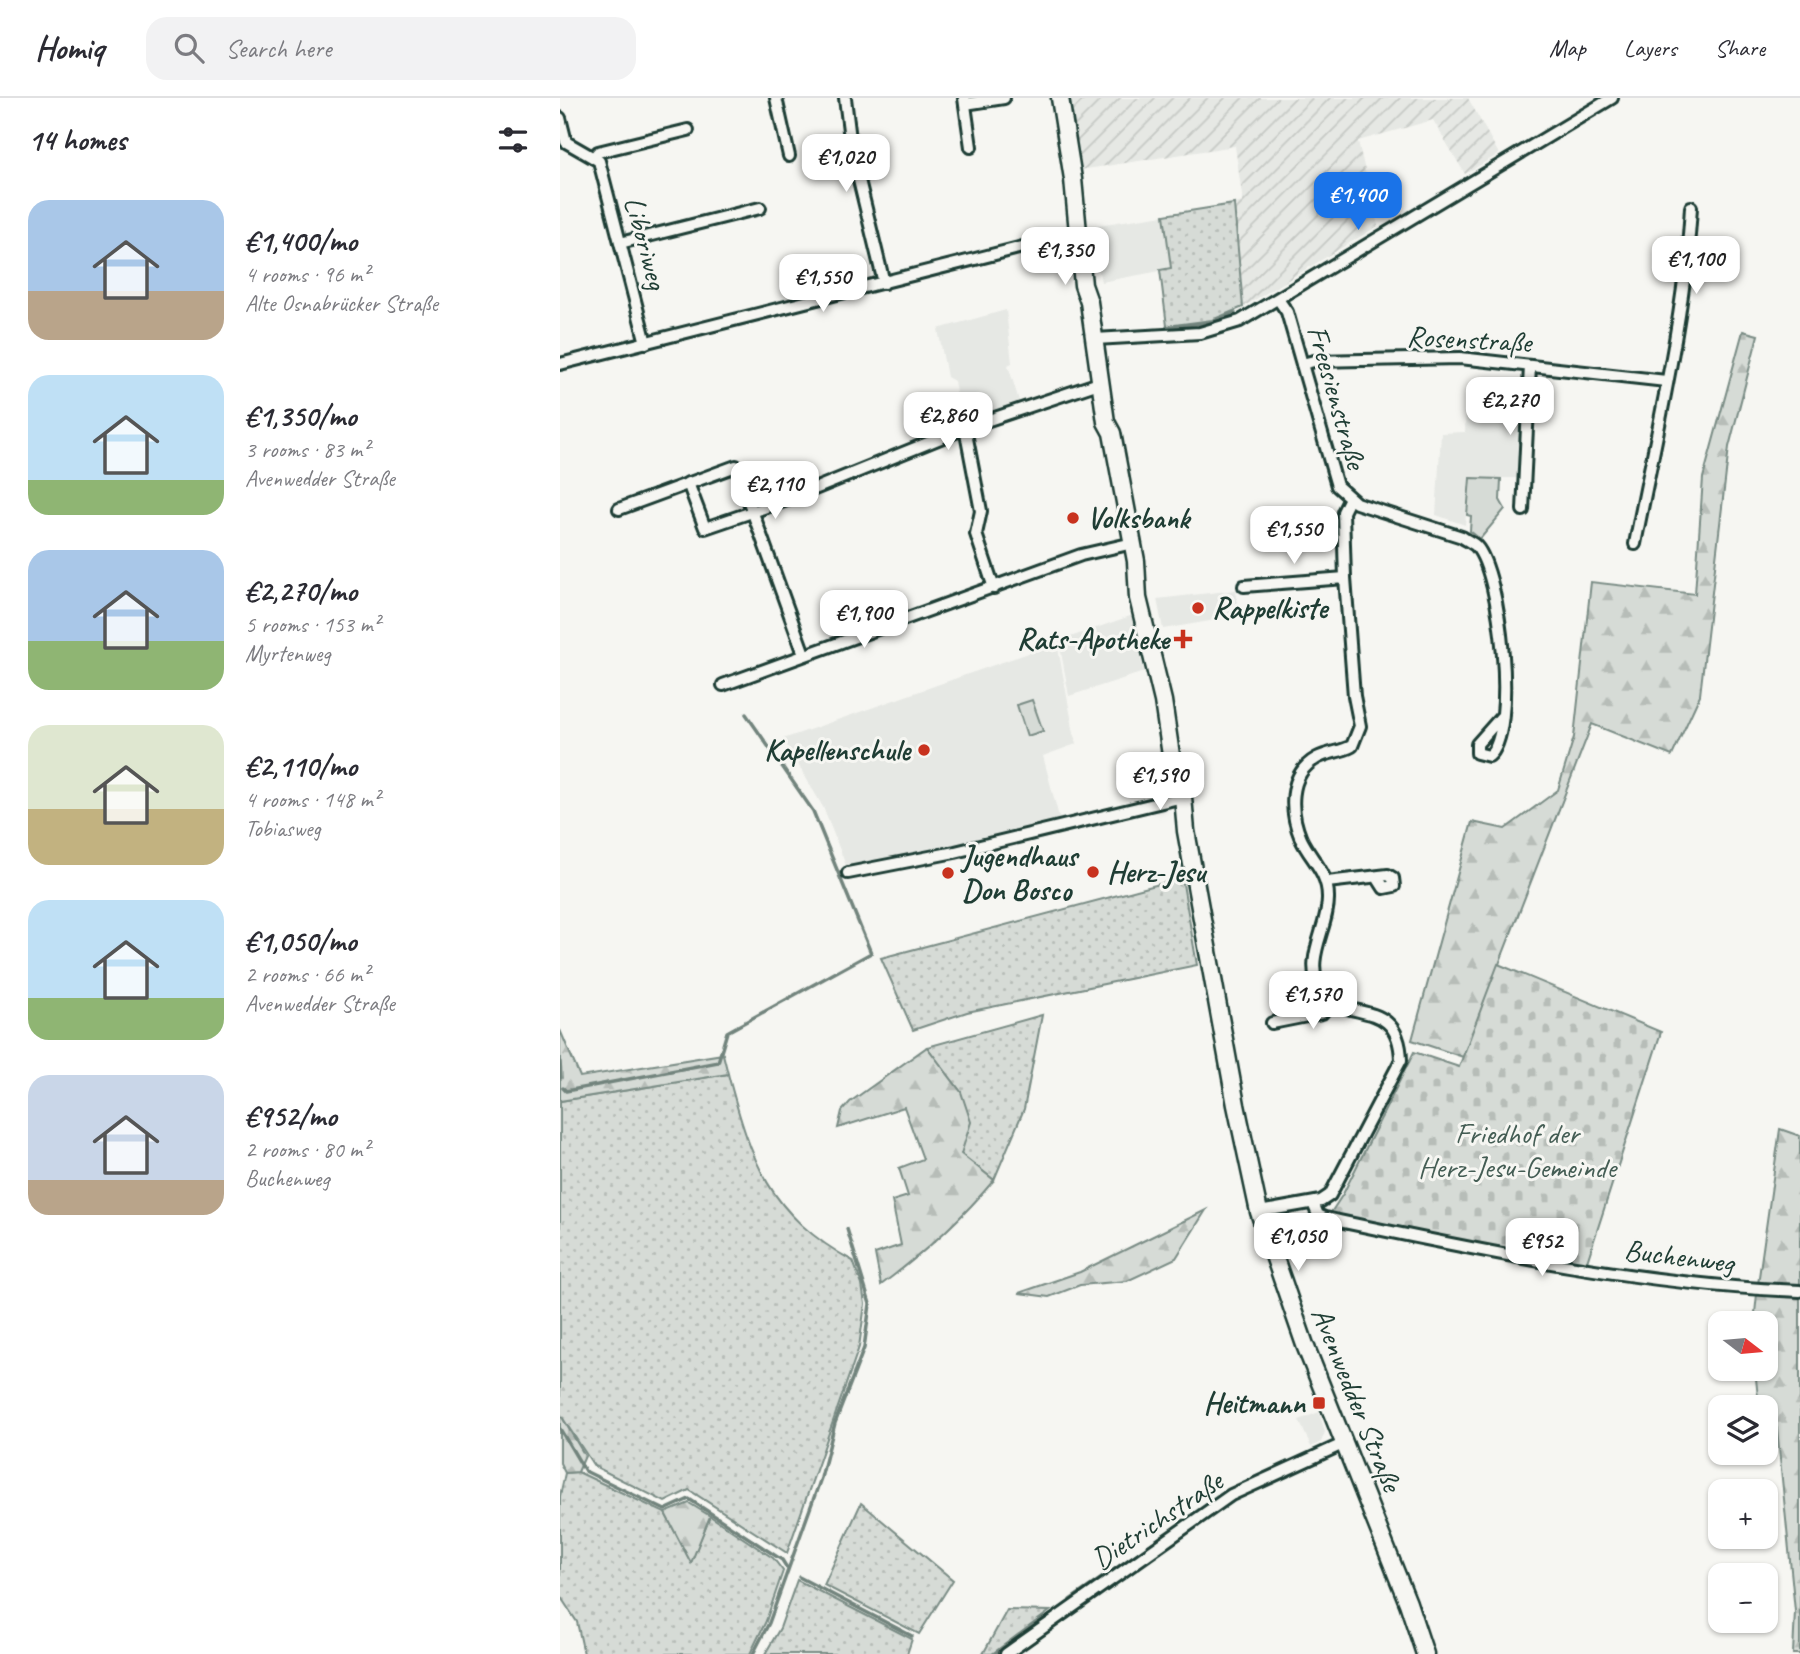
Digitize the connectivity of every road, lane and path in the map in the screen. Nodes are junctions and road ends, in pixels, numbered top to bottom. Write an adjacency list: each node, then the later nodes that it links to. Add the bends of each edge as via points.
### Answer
1 (776, 98): 11 (street)
2 (845, 98): 18 (street, via 851,147)
3 (1004, 98): 7 (street)
4 (1053, 98): 13 (main road, Avenwedder Straße)
5 (1060, 98): 13 (main road, Avenwedder Straße)
6 (1612, 98): 19 (street)
7 (964, 101): 10 (street)
8 (560, 118): 12 (street, via 566,142)
9 (688, 130): 12 (street, via 598,152)
10 (971, 147)
11 (789, 156)
12 (594, 157): 17 (street, Liboriweg)
13 (1073, 200): 16 (main road, Avenwedder Straße)
14 (1691, 207): 25 (street)
15 (760, 208): 17 (street)
16 (1078, 233): 18 (street); 20 (main road, Avenwedder Straße, via 1090,284)
17 (620, 243): 21 (street, Liboriweg)
18 (884, 283): 21 (street)
19 (1278, 299): 20 (street, via 1214,331); 23 (street, Freesienstraße, via 1287,312)
20 (1095, 339): 26 (main road, Avenwedder Straße)
21 (646, 343): 22 (street)
22 (560, 364)
23 (1302, 364): 24 (street, Rosenstraße, via 1460,358); 29 (street, Freesienstraße, via 1337,486)
24 (1530, 366): 25 (street, Rosenstraße); 31 (street)
25 (1666, 381): 34 (street)
26 (1102, 384): 27 (street); 33 (main road, Avenwedder Straße)
27 (965, 428): 32 (street); 37 (street, via 981,511 975,534)
28 (688, 483): 30 (street); 32 (street, via 705,528); 32 (street, via 736,466)
29 (1349, 500): 35 (street, Freesienstraße, via 1343,512); 40 (street, via 1462,537 1476,547 1499,614 1504,650)
30 (619, 509)
31 (1522, 510)
32 (752, 512): 38 (street)
33 (1133, 543): 37 (street, via 1082,555); 41 (main road, Avenwedder Straße, via 1140,609 1150,638)
34 (1635, 544)
35 (1345, 578): 36 (street); 44 (street, Freesienstraße, via 1358,737 1352,746 1315,759 1300,773 1293,797 1302,841)
36 (1244, 586)
37 (994, 588): 38 (street)
38 (804, 654): 39 (street)
39 (723, 685)
40 (1502, 717)
41 (1180, 798): 42 (street); 48 (main road, Avenwedder Straße)
42 (848, 873)
43 (1377, 877): 44 (street)
44 (1326, 882): 45 (street, via 1327,910 1314,973)
45 (1330, 1002): 46 (street, via 1322,1013); 47 (street, via 1372,1013 1387,1023 1401,1045 1401,1060 1337,1186 1330,1195)
46 (1272, 1023)
47 (1312, 1203): 48 (street); 49 (street, Buchenweg, via 1325,1218 1523,1259 1746,1289)
48 (1259, 1212): 50 (main road, Avenwedder Straße)
49 (1800, 1291)
50 (1345, 1443): 51 (street, Dietrichstraße, via 1231,1495); 52 (main road, Avenwedder Straße)
51 (1006, 1654)
52 (1424, 1654)

